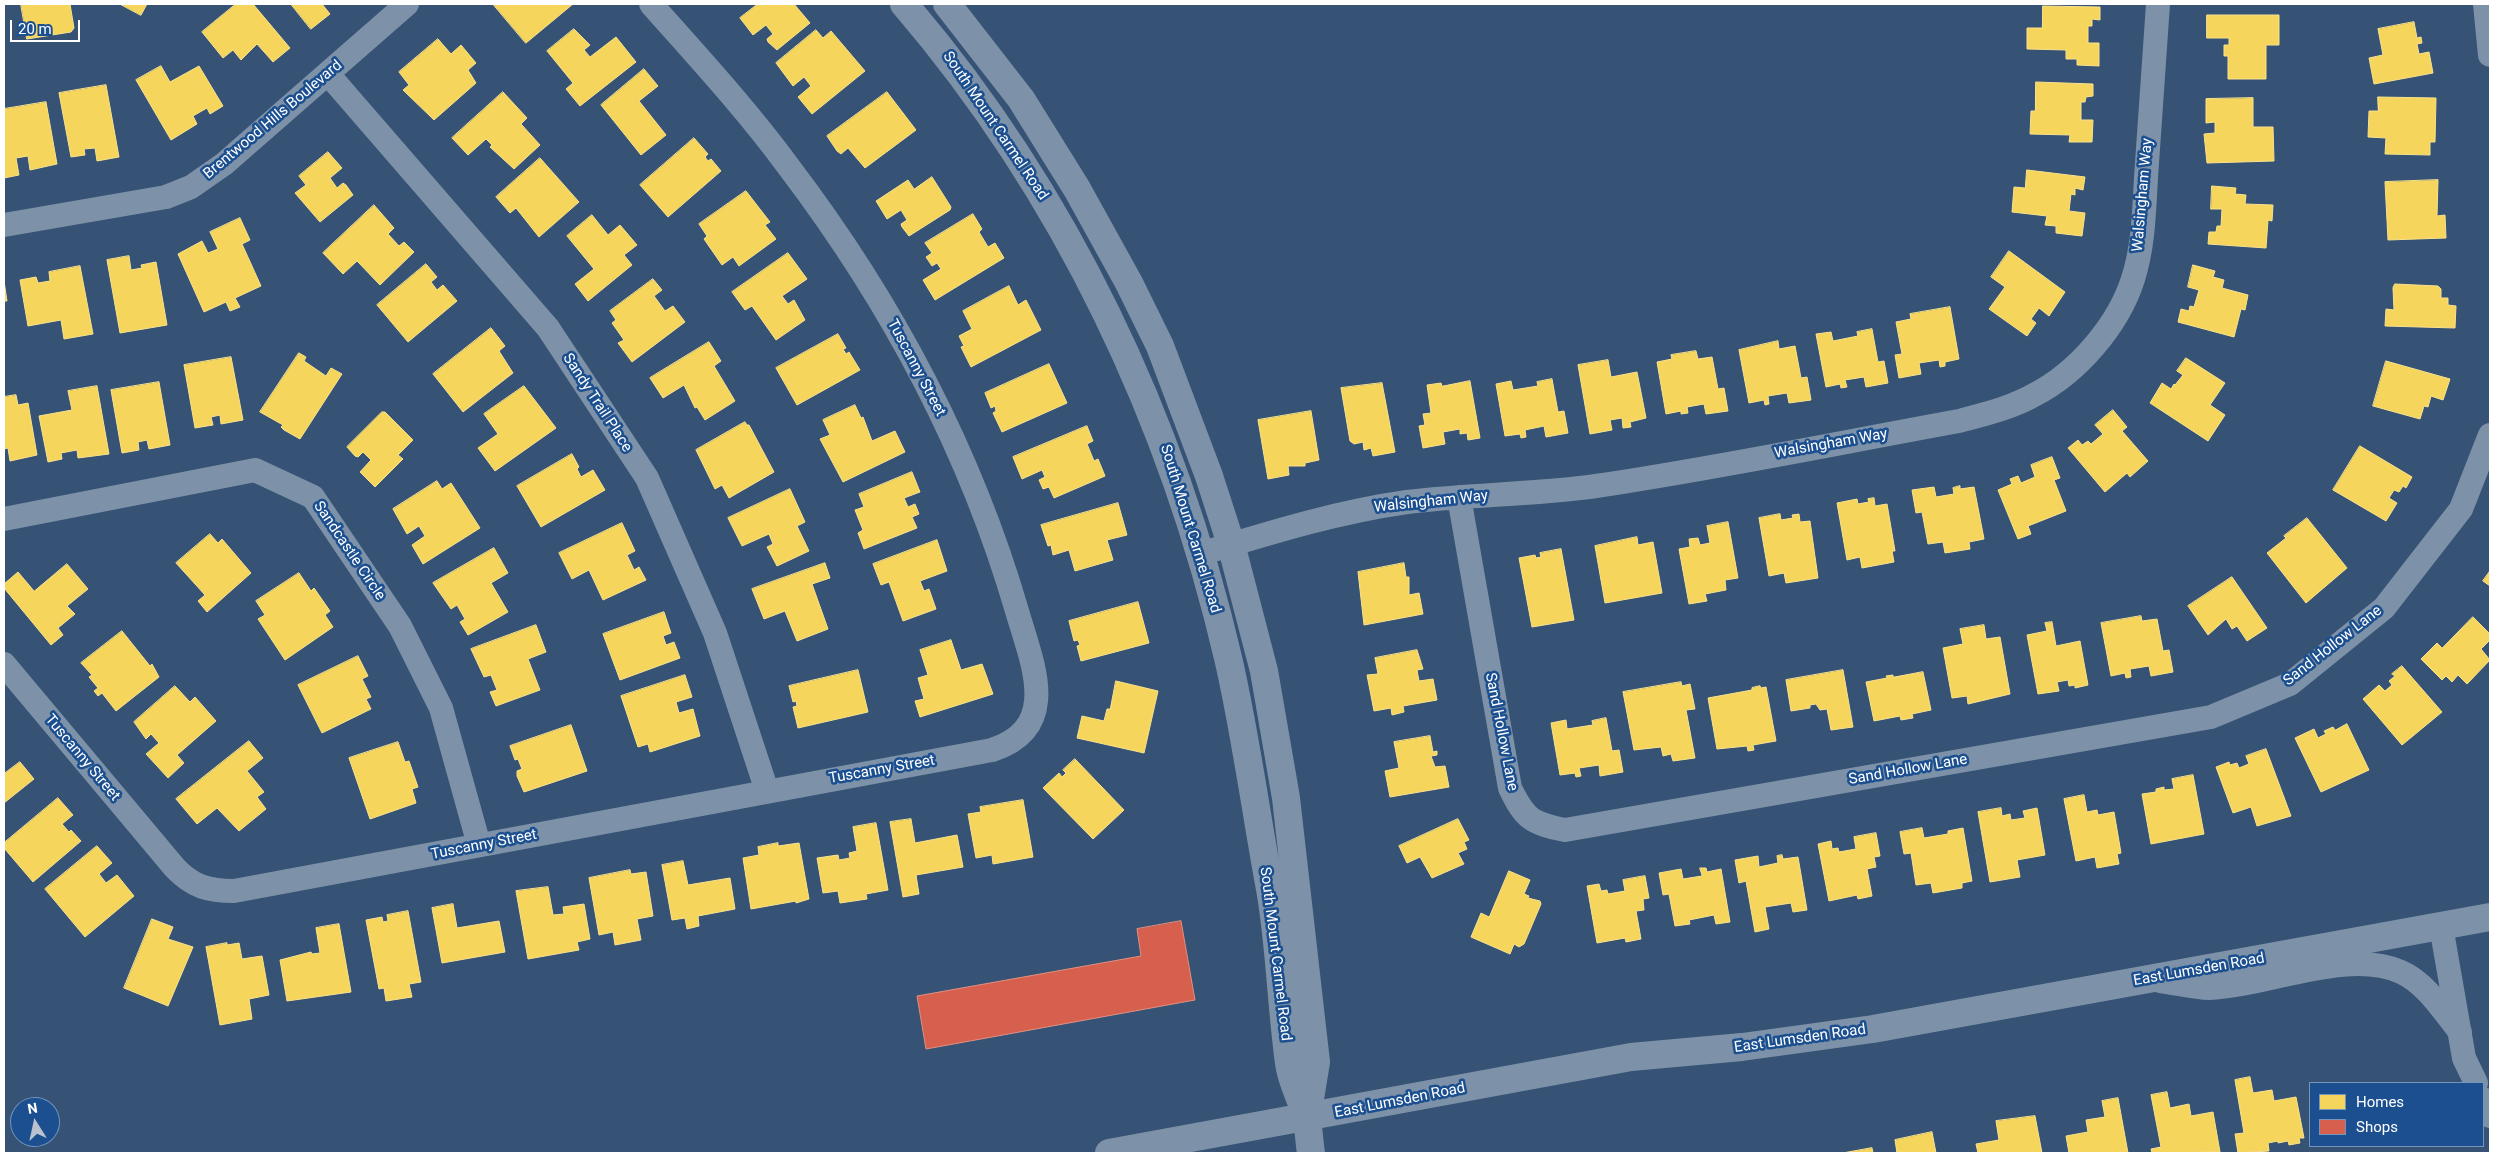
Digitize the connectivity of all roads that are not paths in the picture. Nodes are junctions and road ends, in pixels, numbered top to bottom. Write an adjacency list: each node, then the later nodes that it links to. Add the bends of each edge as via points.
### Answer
1 (407, 4): 8 (street, Brentwood Hills Boulevard)
2 (652, 4): 16 (street, Tuscanny Street, via 788,165 860,267 896,328 958,449 990,525 1036,677 1035,711 1025,730 1008,745)
3 (904, 4): 14 (street, South Mount Carmel Road, via 940,46 1026,168 1091,280 1166,446)
4 (947, 4): 13 (street, South Mount Carmel Road, via 1021,98 1129,283 1160,346)
5 (2158, 4): 11 (street, Walsingham Way, via 2143,227 2133,280 2117,315 2066,374 2043,390 1998,411 1959,421 1640,479 1549,491)
6 (2485, 4): 7 (street)
7 (2490, 55)
8 (328, 74): 9 (street, Brentwood Hills Boulevard, via 224,164 179,193); 16 (street, Sandy Trail Place, via 548,328 647,478 715,633)
9 (4, 225)
10 (2490, 435): 11 (street, Sand Hollow Lane, via 2460,509 2384,608 2290,684 2211,717 1565,830 1539,825 1521,810 1510,788)
11 (1459, 497): 13 (street, Walsingham Way, via 1346,513)
12 (4, 519): 17 (street, Sandcastle Circle, via 254,470 313,497 400,626 441,708)
13 (1231, 544): 14 (street, Walsingham Way); 25 (street, South Mount Carmel Road, via 1264,671 1286,798 1316,1062)
14 (1200, 554): 25 (street, South Mount Carmel Road, via 1229,664 1245,743 1270,891 1289,1068)
15 (4, 664): 17 (street, Tuscanny Street, via 176,868 200,888 234,892)
16 (767, 791): 17 (street, Tuscanny Street)
17 (479, 846)
18 (2490, 917): 19 (street, East Lumsden Road)
19 (2441, 926): 20 (street, East Lumsden Road); 21 (street)
20 (2148, 979): 21 (street, via 2209,988 2349,964 2374,965 2402,972 2417,983); 25 (street, East Lumsden Road, via 1873,1029 1742,1047 1631,1057)
21 (2460, 1032): 22 (street, via 2464,1058)
22 (2476, 1082)
23 (2484, 1101): 24 (street)
24 (2490, 1116)
25 (1306, 1118): 26 (street, East Lumsden Road); 27 (street, South Mount Carmel Road)
26 (1109, 1153)
27 (1311, 1153)

